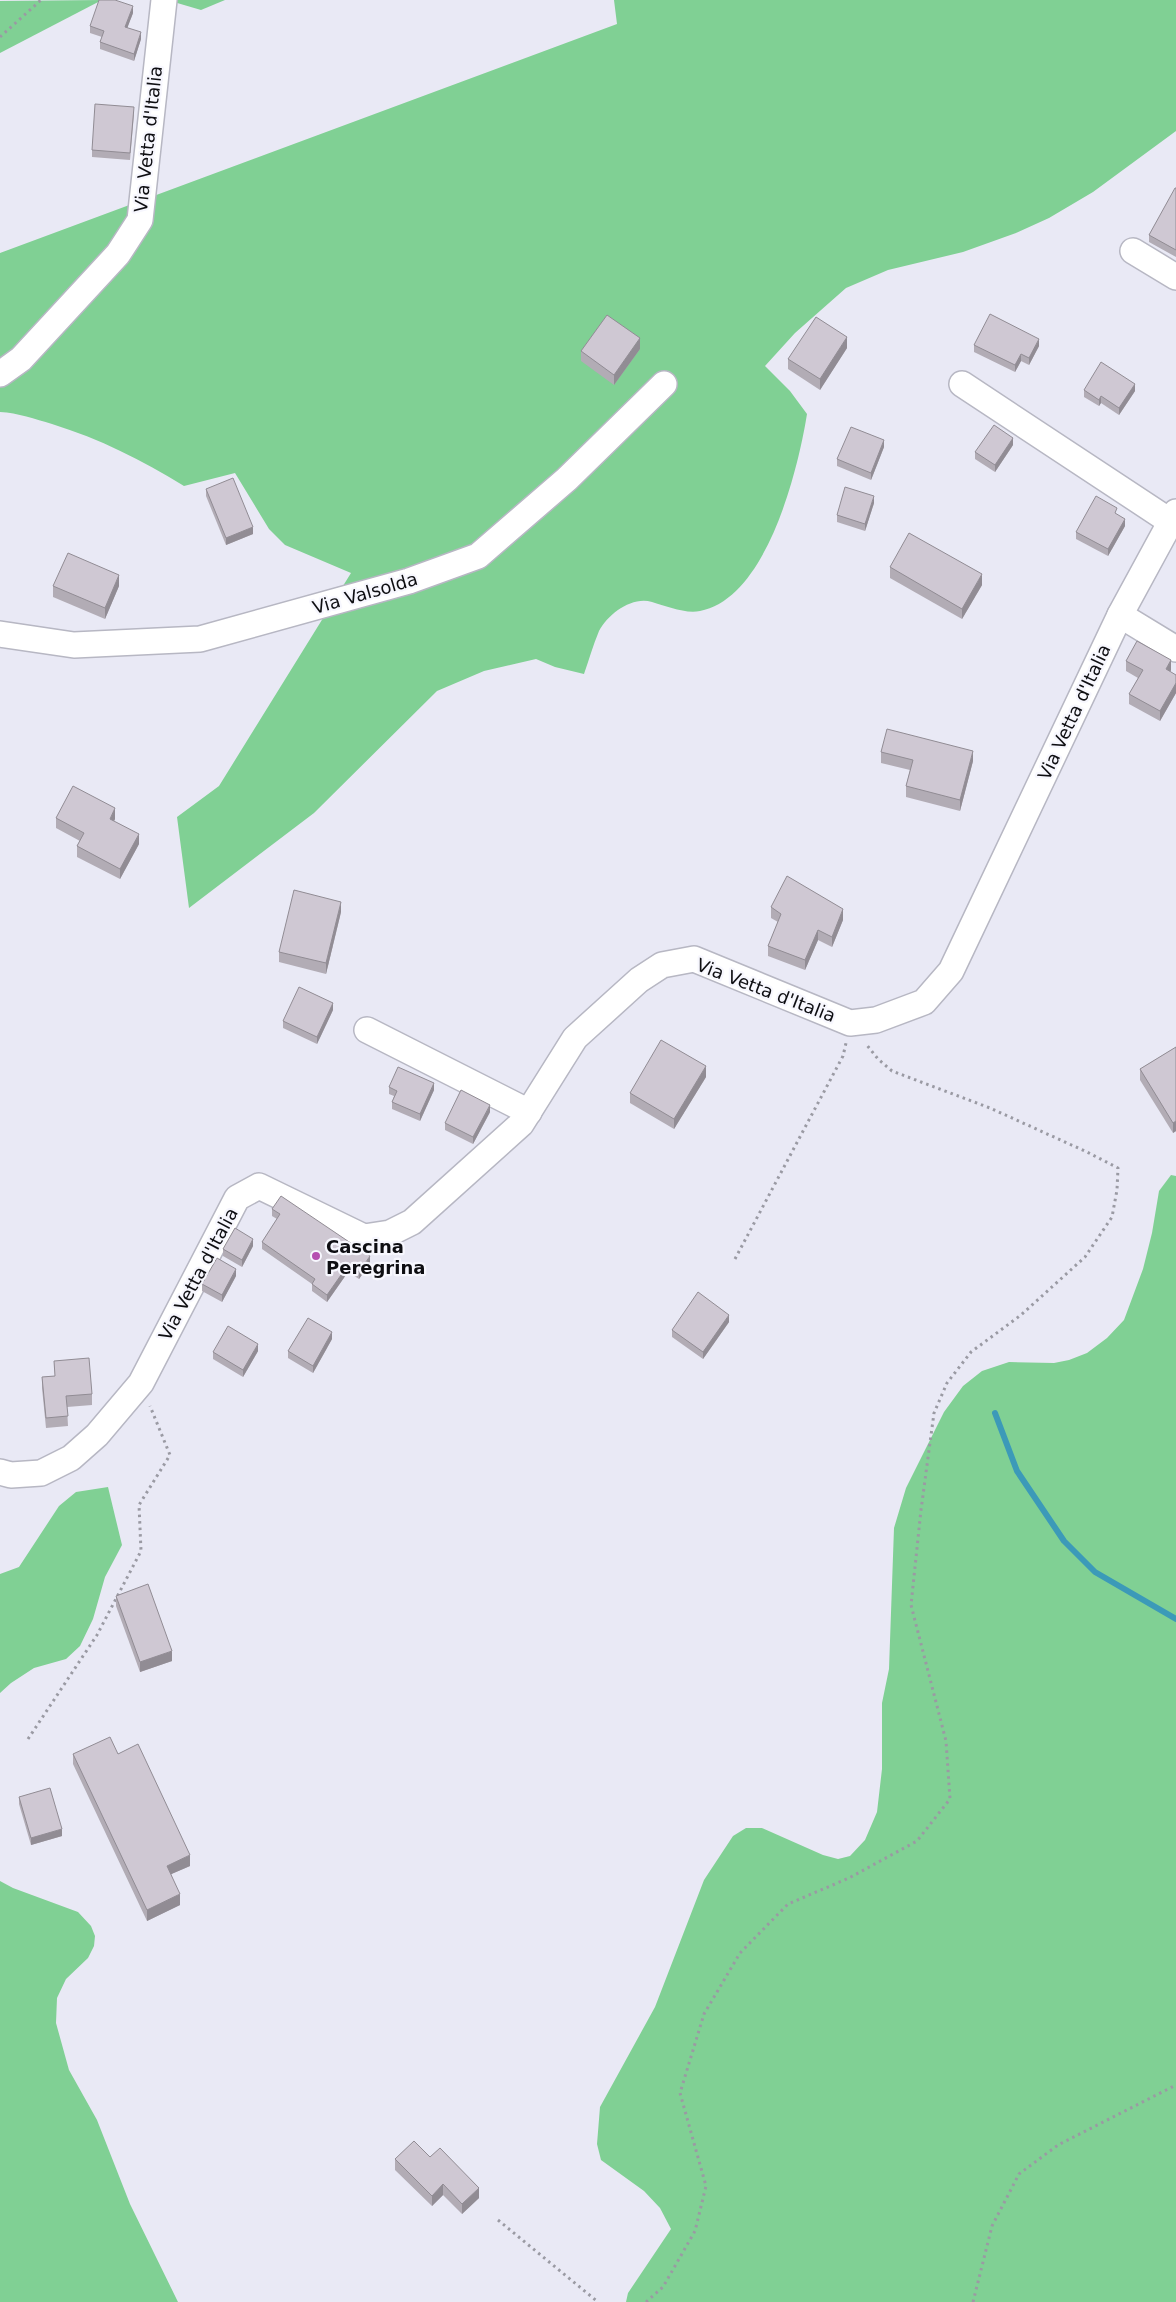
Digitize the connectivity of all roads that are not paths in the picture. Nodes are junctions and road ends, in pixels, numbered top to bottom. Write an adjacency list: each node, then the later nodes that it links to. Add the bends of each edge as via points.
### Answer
1 (164, 0): 4 (street, Via Vetta d'Italia, via 140,220 118,254 21,359)
2 (1132, 251): 3 (street)
3 (1176, 277)
4 (0, 374)
5 (664, 384): 9 (street, Via Valsolda, via 567,479 478,556 409,581 200,639 74,645)
6 (962, 384): 7 (street)
7 (1174, 517): 8 (street, Via Vetta d'Italia)
8 (1120, 615): 10 (street); 12 (street, Via Vetta d'Italia, via 951,971 924,1002 876,1020 850,1023 694,959 662,965 639,980 575,1038)
9 (0, 634)
10 (1176, 649)
11 (367, 1030): 12 (street)
12 (528, 1112): 13 (street, Via Vetta d'Italia, via 521,1124 412,1222 390,1233 364,1236 259,1186 237,1198 141,1383 97,1436 71,1458 41,1473)
13 (0, 1472)

